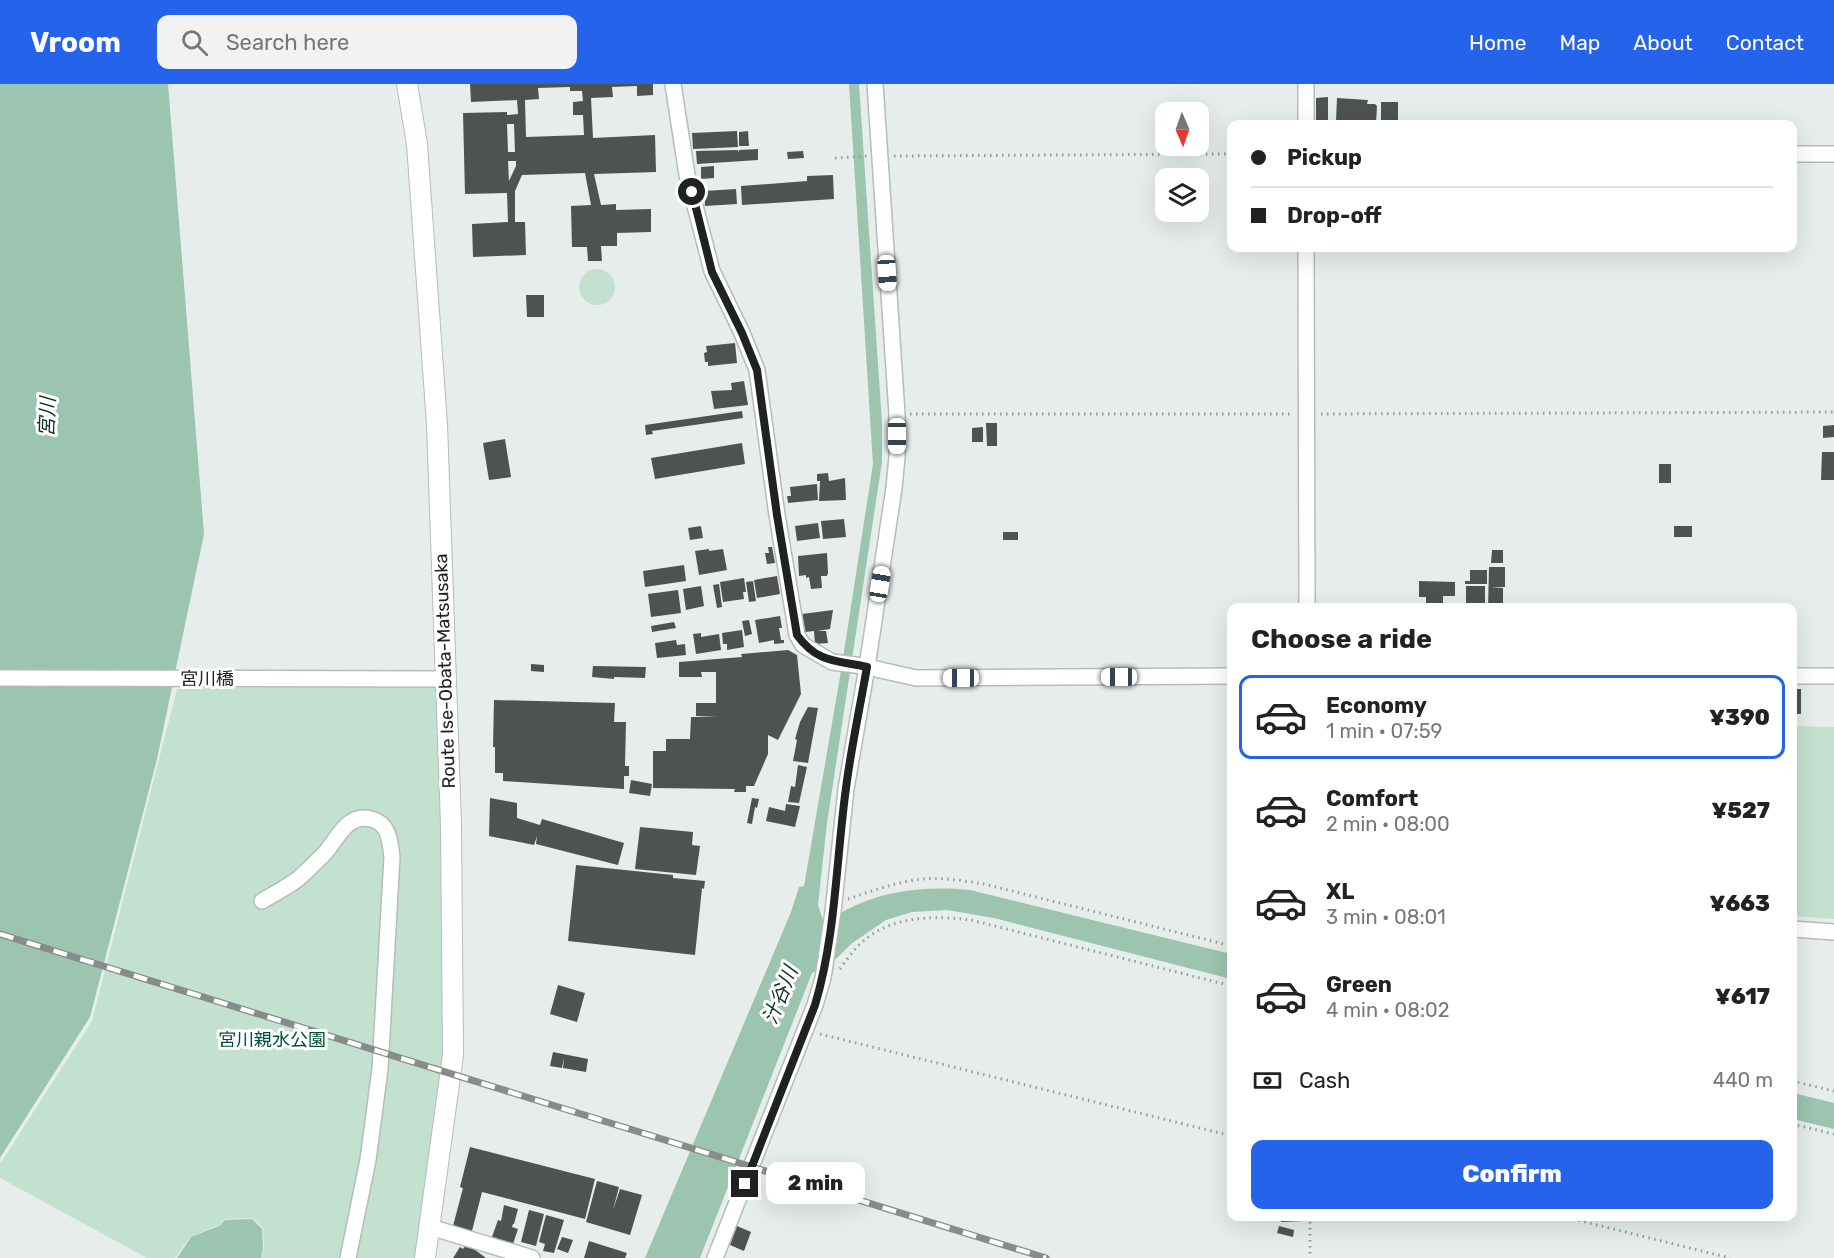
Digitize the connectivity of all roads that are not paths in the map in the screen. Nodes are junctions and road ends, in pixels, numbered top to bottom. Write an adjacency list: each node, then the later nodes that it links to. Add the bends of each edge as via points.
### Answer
1 (408, 84): 15 (main road, Route Ise-Obata-Matsusaka, via 417,144 437,424)
2 (673, 84): 10 (street, via 687,175 712,272 757,370 797,635 803,645 832,662)
3 (875, 84): 10 (street, via 873,156 897,414 894,488)
4 (1306, 84): 5 (street)
5 (1306, 120)
6 (1797, 154): 7 (street)
7 (1834, 154)
8 (1306, 252): 9 (street)
9 (1307, 603)
10 (865, 666): 11 (street, via 916,678); 23 (street, via 821,985)
11 (1227, 676)
12 (1797, 676): 13 (street)
13 (1834, 676)
14 (0, 678): 15 (street, 宮川橋)
15 (444, 679): 19 (main road, Route Ise-Obata-Matsusaka, via 451,825 453,1054)
16 (262, 901): 20 (street, via 298,879 347,824 360,818 374,819 384,826 392,857 380,1061 368,1160)
17 (1797, 929): 18 (street)
18 (1834, 932)
19 (430, 1227): 21 (main road, Route Ise-Obata-Matsusaka); 22 (street)
20 (348, 1258)
21 (425, 1258)
22 (532, 1258)
23 (715, 1258)

